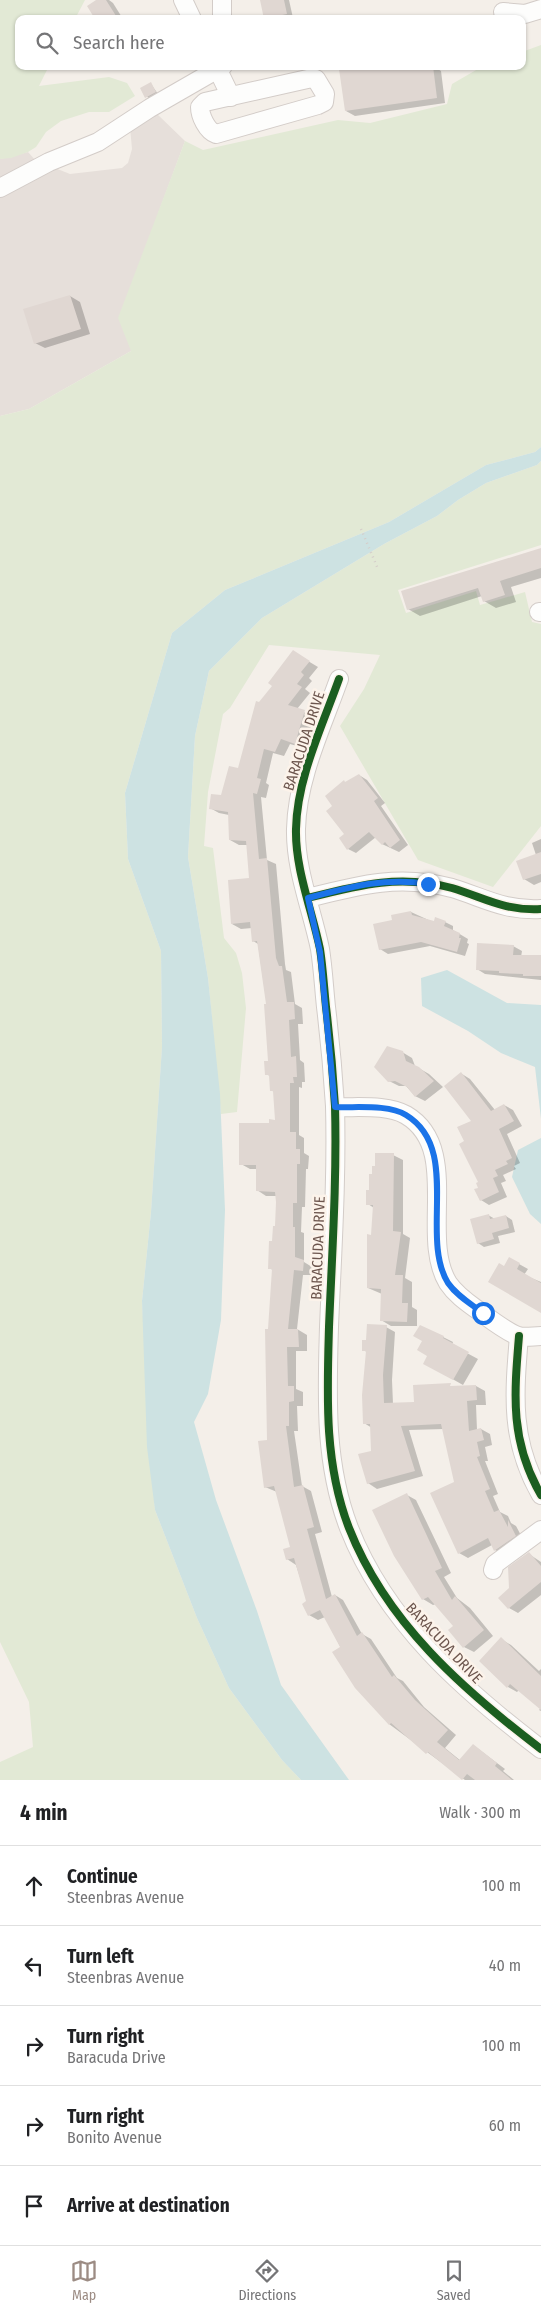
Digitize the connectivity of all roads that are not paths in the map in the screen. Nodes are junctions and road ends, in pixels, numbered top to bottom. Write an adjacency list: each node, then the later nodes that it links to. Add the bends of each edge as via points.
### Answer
1 (183, 0): 5 (street)
2 (222, 0): 6 (street)
3 (541, 8): 4 (street, via 525,14)
4 (501, 10)
5 (190, 15)
6 (222, 15)
7 (214, 70): 10 (street, via 98,142 49,162)
8 (220, 70): 9 (street)
9 (231, 97): 9 (street, via 200,106 200,112 213,134 318,105 325,98 316,79 312,78)
10 (0, 188)
11 (339, 679): 12 (street, BARACUDA DRIVE, via 308,766 297,811 296,843)
12 (308, 898): 13 (street, via 360,885 406,880 452,888 504,907); 14 (street, BARACUDA DRIVE, via 320,952)
13 (541, 909)
14 (335, 1107): 15 (street, via 389,1110 406,1114 421,1127 432,1148 437,1177 438,1255 449,1284 459,1296); 20 (street, BARACUDA DRIVE, via 327,1401 330,1457 336,1491 362,1557 406,1626 479,1700)
15 (519, 1336): 16 (street); 17 (street, via 514,1389 518,1438 530,1476)
16 (541, 1336)
17 (541, 1495)
18 (541, 1530): 19 (street, via 495,1564)
19 (493, 1570)
20 (541, 1749)

